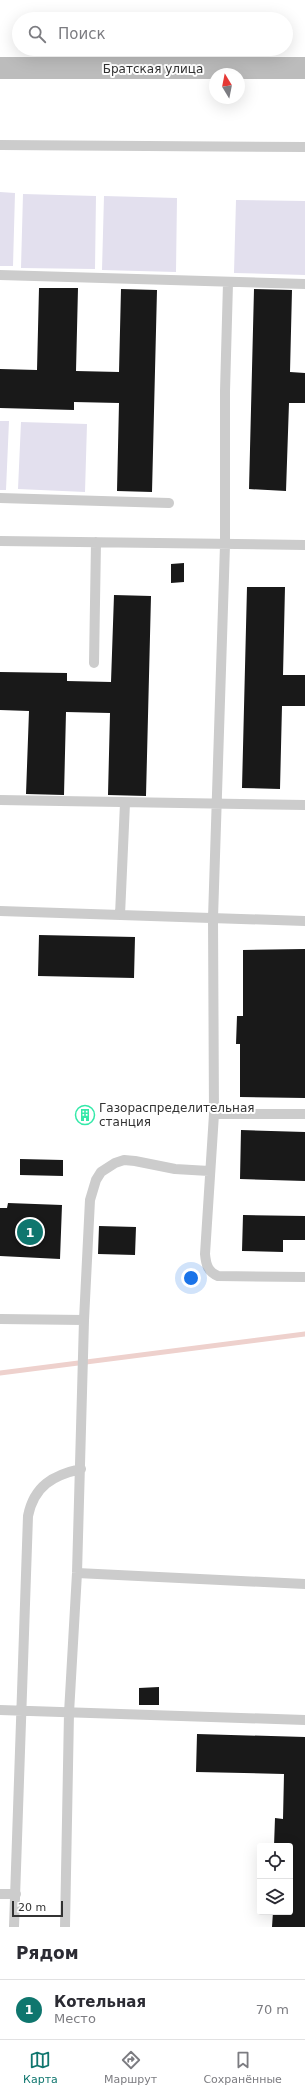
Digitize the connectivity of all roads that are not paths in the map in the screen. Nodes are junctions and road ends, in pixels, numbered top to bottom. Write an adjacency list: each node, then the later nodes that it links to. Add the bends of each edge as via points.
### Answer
1 (0, 68): 2 (main road, Братская улица)
2 (305, 68)
3 (0, 145): 4 (lane)
4 (305, 147)
5 (0, 275): 6 (lane)
6 (228, 283): 7 (lane); 12 (lane)
7 (305, 284)
8 (0, 498): 9 (lane)
9 (169, 503)
10 (0, 540): 11 (lane)
11 (96, 542): 12 (lane); 14 (lane)
12 (225, 545): 13 (lane); 17 (lane)
13 (305, 545)
14 (94, 663)
15 (0, 800): 16 (lane)
16 (126, 803): 17 (lane); 20 (lane)
17 (218, 805): 18 (lane); 21 (lane)
18 (305, 805)
19 (0, 911): 20 (lane)
20 (120, 915): 21 (lane)
21 (213, 918): 22 (lane); 23 (lane)
22 (305, 921)
23 (214, 1114): 24 (lane); 25 (lane, via 213,1150)
24 (305, 1114)
25 (209, 1171): 26 (lane, via 206,1262 212,1273 218,1276); 28 (lane, via 124,1160 101,1172 93,1188 88,1212)
26 (305, 1277)
27 (0, 1319): 28 (lane)
28 (84, 1320): 29 (lane)
29 (81, 1469): 30 (lane); 33 (lane, via 55,1477 45,1484 31,1502 28,1516)
30 (77, 1573): 31 (lane); 34 (lane)
31 (305, 1584)
32 (0, 1710): 33 (lane)
33 (20, 1710): 34 (lane); 37 (lane)
34 (69, 1713): 35 (lane); 39 (lane)
35 (305, 1720)
36 (0, 1894): 37 (lane)
37 (16, 1894): 38 (lane)
38 (14, 1927)
39 (65, 1927)

